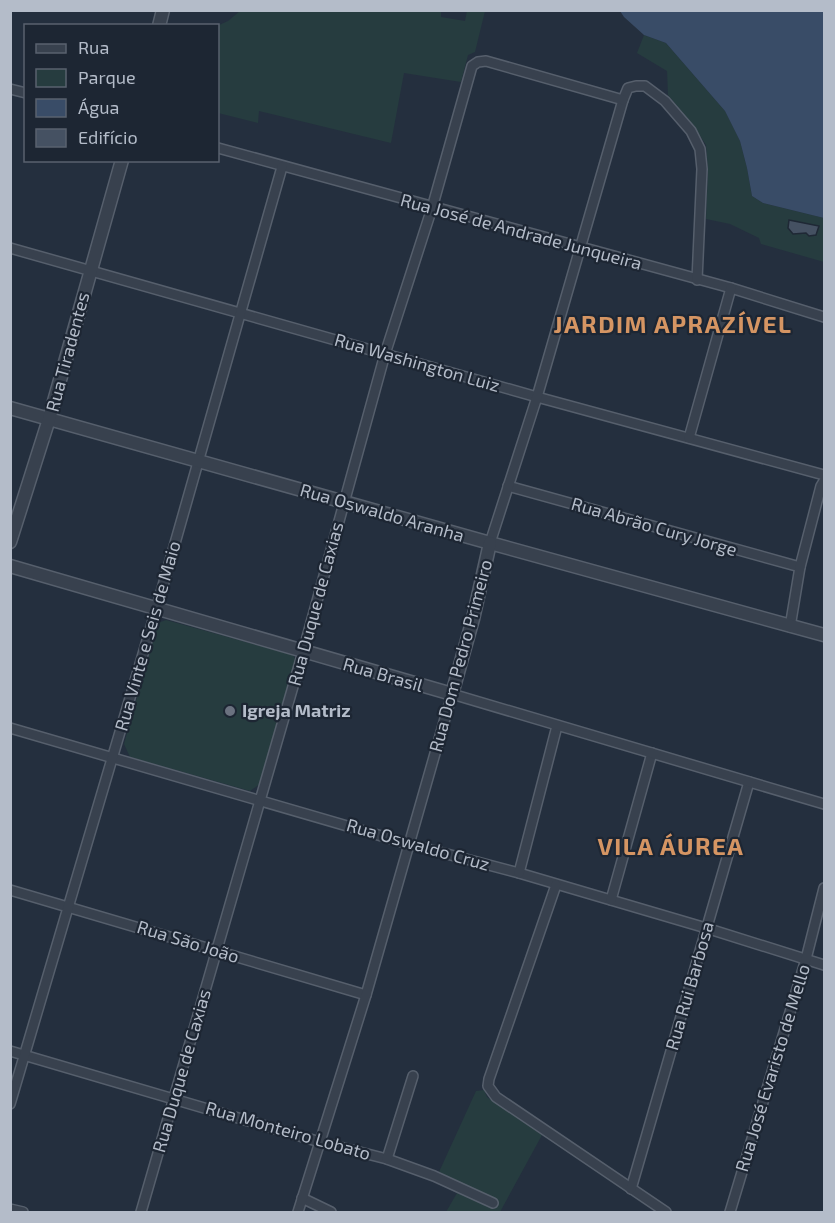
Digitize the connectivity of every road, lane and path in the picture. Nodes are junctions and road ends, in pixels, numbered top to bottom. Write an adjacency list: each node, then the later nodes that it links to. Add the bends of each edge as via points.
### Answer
1 (623, 100): 5 (street, Rua Duque de Caxias, via 478,62 472,66); 6 (street, Rua Dom Pedro Primeiro); 9 (street, via 628,88 645,86 665,100 691,131 700,149)
2 (219, 148): 4 (street, Rua José de Andrade Junqueira)
3 (121, 162): 8 (street, Rua Tiradentes)
4 (282, 167): 5 (street, Rua José de Andrade Junqueira); 11 (street, Rua Vinte e Seis de Maio)
5 (432, 208): 6 (street, Rua José de Andrade Junqueira); 13 (street, Rua Duque de Caxias)
6 (580, 247): 9 (street, Rua José de Andrade Junqueira); 14 (street, Rua Dom Pedro Primeiro)
7 (10, 248): 8 (street, Rua Washington Luiz)
8 (90, 270): 11 (street, Rua Washington Luiz); 16 (street, Rua Tiradentes)
9 (697, 280): 10 (street, Rua José de Andrade Junqueira)
10 (731, 288): 12 (street, Rua José de Andrade Junqueira); 17 (street)
11 (241, 313): 13 (street, Rua Washington Luiz); 18 (street, Rua Vinte e Seis de Maio)
12 (825, 317)
13 (385, 354): 14 (street, Rua Washington Luiz); 22 (street, Rua Duque de Caxias)
14 (537, 397): 17 (street, Rua Washington Luiz); 21 (street, Rua Dom Pedro Primeiro)
15 (10, 408): 16 (street, Rua Oswaldo Aranha)
16 (49, 418): 18 (street, Rua Oswaldo Aranha); 23 (street, Rua Tiradentes)
17 (689, 438): 19 (street, Rua Washington Luiz)
18 (197, 460): 22 (street, Rua Oswaldo Aranha); 27 (street, Rua Vinte e Seis de Maio)
19 (825, 475)
20 (825, 481): 26 (street)
21 (508, 486): 24 (street, Rua Dom Pedro Primeiro); 26 (street, Rua Abrão Cury Jorge)
22 (344, 502): 24 (street, Rua Oswaldo Aranha); 30 (street, Rua Duque de Caxias)
23 (10, 542)
24 (490, 543): 28 (street, Rua Oswaldo Aranha); 31 (street, Rua Dom Pedro Primeiro)
25 (10, 566): 27 (street, Rua Brasil)
26 (800, 567): 28 (street)
27 (156, 610): 30 (street, Rua Brasil); 35 (street, Rua Vinte e Seis de Maio)
28 (790, 627): 29 (street, Rua Oswaldo Aranha)
29 (825, 635)
30 (303, 652): 31 (street, Rua Brasil); 37 (street, Rua Duque de Caxias)
31 (452, 694): 32 (street, Rua Brasil); 39 (street, Rua Dom Pedro Primeiro)
32 (557, 726): 34 (street, Rua Brasil); 40 (street)
33 (10, 728): 35 (street, Rua Oswaldo Cruz)
34 (652, 753): 36 (street, Rua Brasil); 44 (street)
35 (113, 757): 37 (street, Rua Oswaldo Cruz); 45 (street, Rua Vinte e Seis de Maio)
36 (749, 782): 38 (street, Rua Brasil); 46 (street, Rua Rui Barbosa)
37 (261, 800): 39 (street, Rua Oswaldo Cruz); 47 (street, Rua Duque de Caxias)
38 (825, 804)
39 (409, 844): 40 (street, Rua Oswaldo Cruz); 50 (street, Rua Dom Pedro Primeiro)
40 (519, 873): 41 (street, Rua Oswaldo Cruz)
41 (556, 885): 44 (street, Rua Oswaldo Cruz); 58 (street, via 489,1086 496,1097)
42 (825, 888): 48 (street, Rua José Evaristo de Mello)
43 (10, 890): 45 (street, Rua São João)
44 (611, 900): 46 (street, Rua Oswaldo Cruz)
45 (68, 906): 47 (street, Rua São João); 52 (street, Rua Vinte e Seis de Maio)
46 (706, 928): 48 (street, Rua Oswaldo Cruz); 58 (street, Rua Rui Barbosa)
47 (218, 951): 50 (street, Rua São João); 54 (street, Rua Duque de Caxias)
48 (806, 959): 49 (street, Rua Oswaldo Cruz); 67 (street, Rua José Evaristo de Mello)
49 (825, 965)
50 (366, 995): 56 (street, Rua Dom Pedro Primeiro)
51 (10, 1051): 52 (street, Rua Monteiro Lobato)
52 (25, 1055): 54 (street, Rua Monteiro Lobato); 55 (street, Rua Vinte e Seis de Maio)
53 (413, 1076): 57 (street)
54 (175, 1098): 56 (street, Rua Monteiro Lobato); 63 (street, Rua Duque de Caxias)
55 (10, 1104)
56 (320, 1142): 57 (street, Rua Monteiro Lobato); 59 (street, Rua Dom Pedro Primeiro)
57 (387, 1160): 60 (street, Rua Monteiro Lobato)
58 (631, 1189): 66 (street)
59 (302, 1198): 64 (street, Rua Dom Pedro Primeiro); 65 (street)
60 (493, 1203)
61 (10, 1209): 62 (street)
62 (23, 1212)
63 (141, 1212)
64 (298, 1212)
65 (331, 1212)
66 (666, 1212)
67 (730, 1212)

